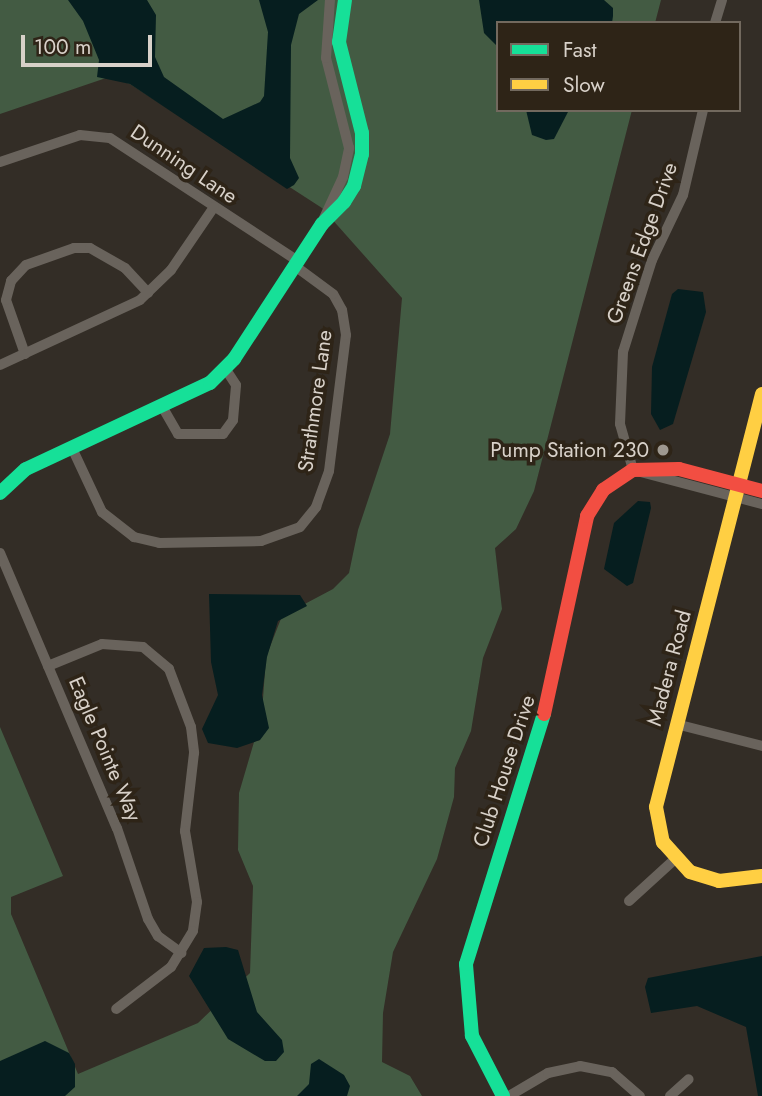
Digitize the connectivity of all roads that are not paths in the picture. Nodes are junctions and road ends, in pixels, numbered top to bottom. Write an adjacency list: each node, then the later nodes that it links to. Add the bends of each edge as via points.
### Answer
1 (330, 0): 8 (street, via 326,58 349,148 343,177)
2 (345, 0): 8 (street, via 339,43 362,133 362,154 354,186)
3 (722, 0): 4 (street)
4 (716, 21)
5 (703, 112): 17 (street, Greens Edge Drive, via 683,195 652,260 623,352 618,400)
6 (0, 162): 7 (street, Dunning Lane, via 73,136 102,136 123,145)
7 (214, 207): 9 (street, Dunning Lane); 10 (street, via 172,270)
8 (322, 224): 9 (street)
9 (297, 264): 13 (street); 16 (street, Strathmore Lane, via 333,294 342,310 346,335 328,471 316,507 300,527 261,541 159,543 134,537 102,512)
10 (148, 293): 11 (street, via 120,312); 11 (street, via 125,268 90,248 74,248 26,265 10,281 6,300)
11 (25, 354): 12 (street)
12 (0, 365)
13 (225, 368): 15 (street, via 204,387); 15 (street, via 236,385 233,421 223,434 178,434)
14 (762, 394): 18 (street, Madera Road)
15 (163, 408): 16 (street)
16 (72, 448): 20 (street, via 17,474)
17 (633, 470): 18 (street, via 680,469); 32 (street, Club House Drive, via 603,490 587,516 553,684 466,964 472,1035)
18 (736, 491): 19 (street); 21 (street); 24 (street, Madera Road)
19 (762, 491)
20 (0, 493)
21 (762, 504)
22 (0, 553): 23 (street, Eagle Pointe Way)
23 (48, 666): 29 (street, Eagle Pointe Way, via 117,828 148,919 158,936); 29 (street, via 102,644 123,642 152,652 176,681 194,753 185,831 197,902 193,931)
24 (676, 724): 25 (street); 26 (street, Madera Road, via 656,807 659,830)
25 (762, 746)
26 (675, 859): 27 (street, via 707,879); 28 (street)
27 (762, 876)
28 (629, 901)
29 (181, 953): 30 (street, via 171,967)
30 (116, 1009)
31 (689, 1079): 35 (street)
32 (503, 1096)
33 (509, 1096): 34 (street, via 548,1073 580,1066 612,1072)
34 (640, 1096)
35 (670, 1096)

